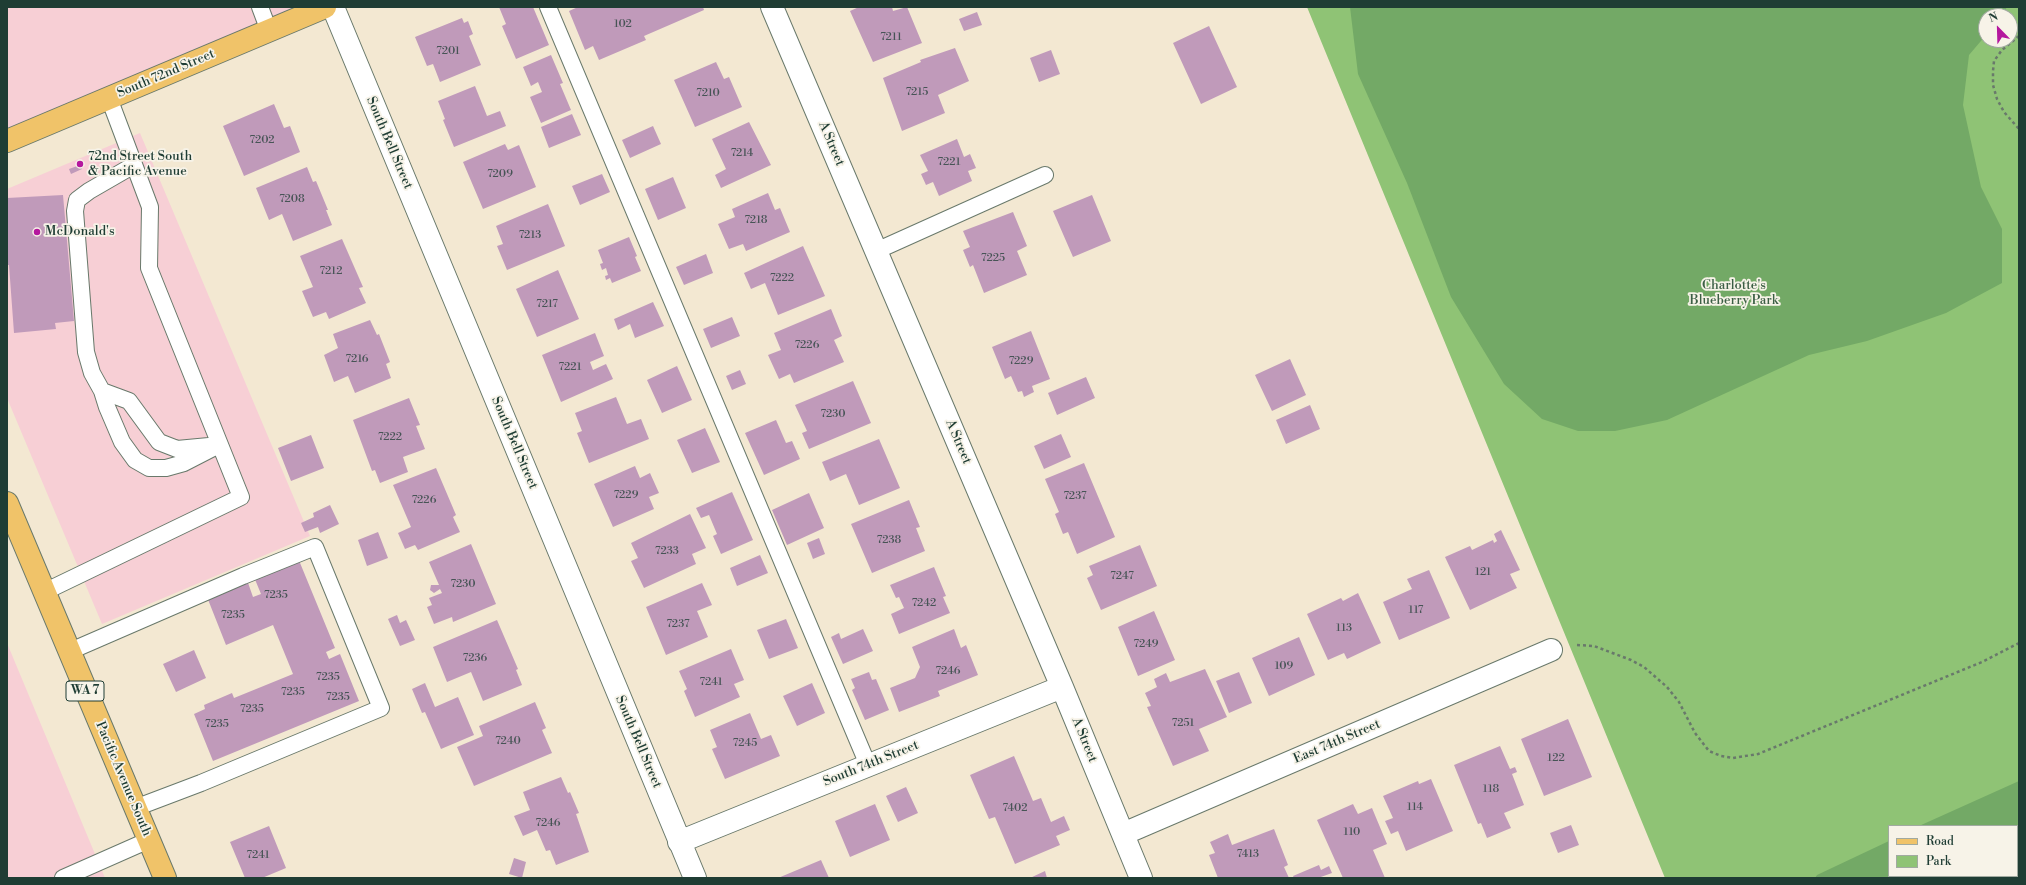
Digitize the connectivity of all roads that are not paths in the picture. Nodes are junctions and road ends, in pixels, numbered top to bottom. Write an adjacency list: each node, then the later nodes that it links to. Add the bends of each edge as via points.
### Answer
1 (260, 7): 6 (lane)
2 (325, 7): 6 (main road, South 72nd Street)
3 (333, 7): 23 (street, South Bell Street)
4 (548, 7): 19 (lane)
5 (772, 7): 11 (street, A Street)
6 (269, 31): 7 (main road, South 72nd Street)
7 (109, 98): 8 (main road, South 72nd Street); 9 (lane)
8 (7, 141)
9 (134, 165): 12 (lane, via 77,200 86,352 92,373); 13 (lane, via 150,207 149,268)
10 (1045, 175): 11 (lane)
11 (876, 251): 18 (street, A Street)
12 (102, 391): 13 (lane, via 129,401 159,442 177,449); 13 (lane, via 122,442 135,460 149,468 166,468)
13 (219, 445): 15 (lane, via 241,497)
14 (7, 503): 15 (main road, Pacific Avenue South / WA 7)
15 (44, 592): 17 (main road, Pacific Avenue South / WA 7)
16 (1551, 650): 21 (street, East 74th Street)
17 (68, 652): 20 (main road, Pacific Avenue South / WA 7); 20 (lane, via 315,547 381,708)
18 (1062, 687): 19 (street, South 74th Street); 21 (street, A Street)
19 (868, 766): 23 (street, South 74th Street)
20 (135, 808): 22 (main road, Pacific Avenue South / WA 7)
21 (1123, 834): 27 (street, A Street)
22 (149, 840): 24 (lane); 25 (main road, Pacific Avenue South / WA 7)
23 (679, 842): 26 (street, South Bell Street)
24 (63, 878)
25 (165, 878)
26 (695, 878)
27 (1141, 878)

